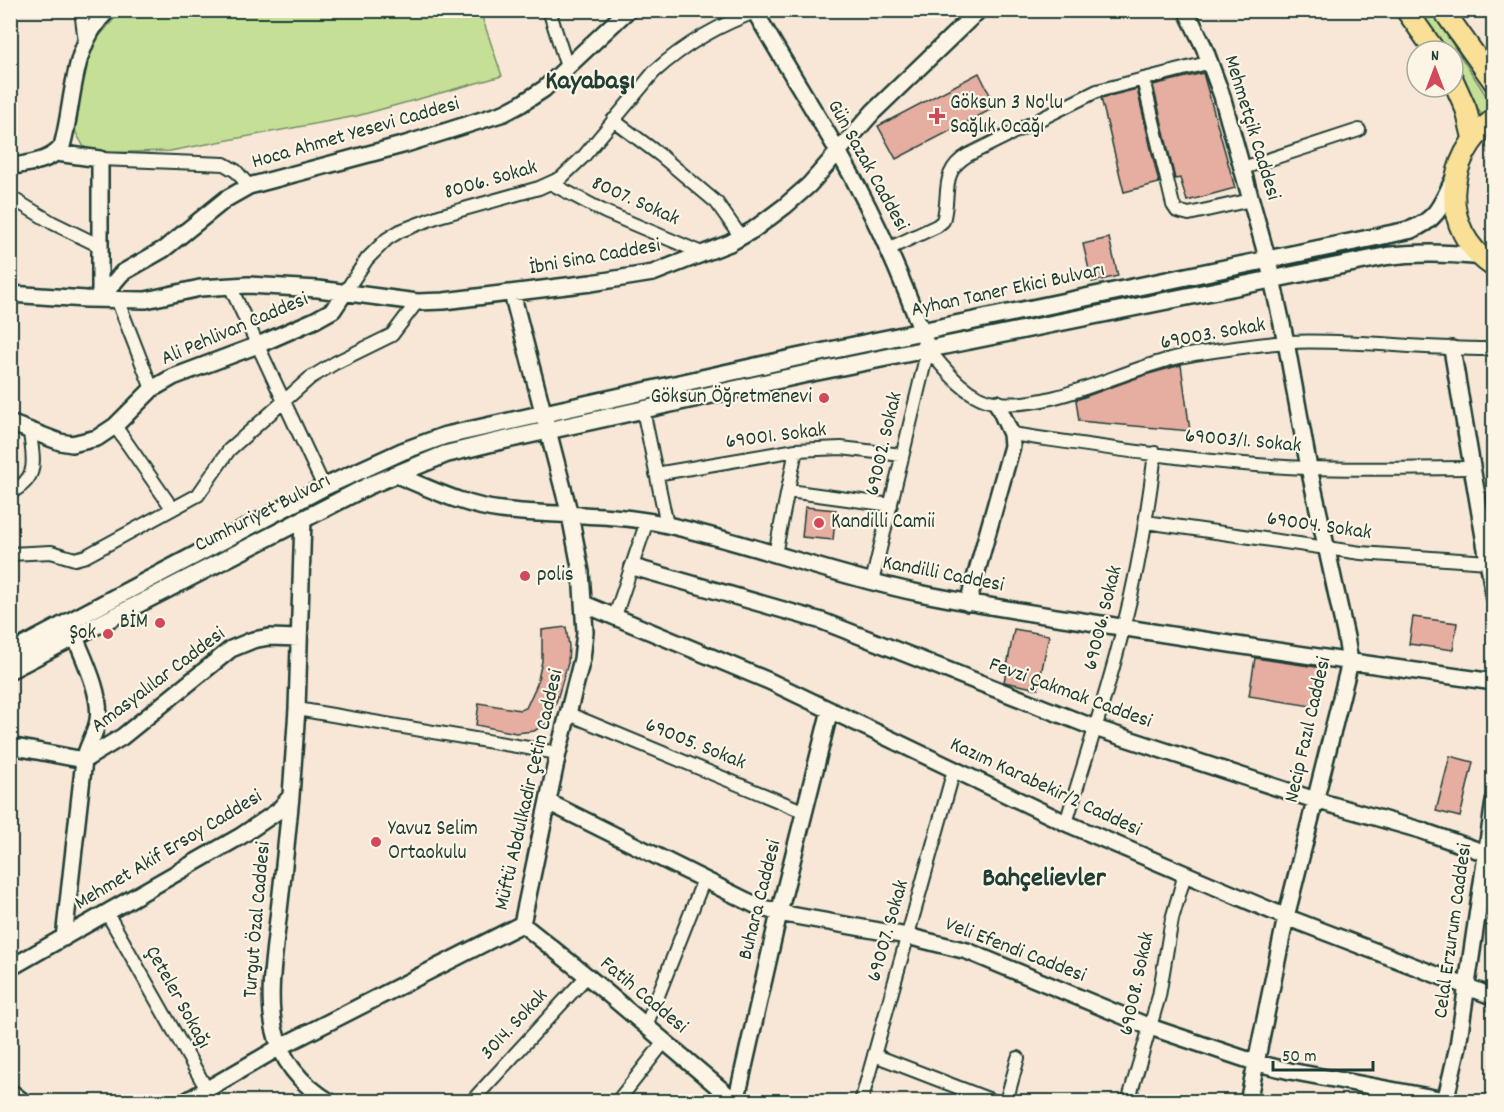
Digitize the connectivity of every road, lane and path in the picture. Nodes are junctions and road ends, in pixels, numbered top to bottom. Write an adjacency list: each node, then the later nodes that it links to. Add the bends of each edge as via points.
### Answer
1 (81, 10): 11 (street)
2 (108, 10): 11 (street)
3 (549, 10): 13 (street)
4 (628, 10): 13 (street, Hoca Ahmet Yesevi Caddesi)
5 (979, 10): 22 (street, İbni Sina Caddesi, via 873,112)
6 (1186, 10): 12 (street, Mehmetçik Caddesi)
7 (1406, 10): 10 (highway)
8 (1443, 10): 15 (highway)
9 (757, 11): 18 (street, 8006. Sokak, via 697,39 674,55); 22 (street, Gün Sazak Caddesi)
10 (1427, 39)
11 (85, 42): 21 (street, via 62,146)
12 (1211, 62): 14 (street); 25 (street, Mehmetçik Caddesi)
13 (567, 67): 28 (street, Hoca Ahmet Yesevi Caddesi, via 533,98 504,113)
14 (1143, 79): 30 (street, via 1177,211 1189,214); 33 (street, via 1086,95 960,159 947,182 943,221)
15 (1494, 82)
16 (1462, 99): 20 (highway)
17 (1494, 119): 20 (highway)
18 (613, 120): 27 (street, 8006. Sokak, via 573,167); 31 (street, via 717,203)
19 (1359, 130): 25 (street)
20 (1473, 138): 26 (highway)
21 (57, 153): 23 (street); 24 (street)
22 (839, 153): 31 (street, İbni Sina Caddesi, via 801,192); 33 (street, Gün Sazak Caddesi)
23 (100, 159): 28 (street, via 224,164); 32 (street)
24 (10, 167)
25 (1243, 168): 30 (street, Mehmetçik Caddesi)
26 (1455, 177): 35 (main road, Ayhan Taner Ekici Bulvarı, via 1438,210 1423,226); 36 (highway, via 1457,219)
27 (552, 184): 34 (street, 8007. Sokak, via 605,212); 39 (street, 8006. Sokak, via 400,231 367,259)
28 (249, 186): 42 (street, Hoca Ahmet Yesevi Caddesi, via 226,199 164,249 122,273)
29 (10, 197): 32 (street)
30 (1251, 200): 35 (street, Mehmetçik Caddesi)
31 (741, 237): 34 (street, İbni Sina Caddesi)
32 (100, 246): 42 (street)
33 (888, 249): 45 (street, Gün Sazak Caddesi)
34 (704, 254): 40 (street, İbni Sina Caddesi, via 653,273)
35 (1268, 261): 37 (street, Necip Fazıl Caddesi); 45 (main road, Ayhan Taner Ekici Bulvarı)
36 (1486, 262): 37 (main road, Ayhan Taner Ekici Bulvarı, via 1414,253)
37 (1272, 279): 46 (street, Necip Fazıl Caddesi); 48 (main road, Ayhan Taner Ekici Bulvarı)
38 (230, 286): 39 (street, İbni Sina Caddesi); 43 (street, İbni Sina Caddesi, via 146,300); 47 (street)
39 (345, 292): 44 (street, İbni Sina Caddesi); 47 (street, Ali Pehlivan Caddesi, via 325,315)
40 (512, 293): 44 (street, İbni Sina Caddesi); 55 (street, Müftü Abdulkadir Çetin Caddesi)
41 (10, 294): 42 (street, İbni Sina Caddesi)
42 (100, 299): 43 (street, İbni Sina Caddesi)
43 (117, 299): 51 (street)
44 (417, 302): 52 (street, via 392,335 325,368)
45 (922, 332): 48 (street, Gün Sazak Caddesi); 55 (main road, Ayhan Taner Ekici Bulvarı)
46 (1286, 342): 49 (street, 69003. Sokak); 53 (street, 69003. Sokak, via 1187,356 1061,395); 64 (street, Necip Fazıl Caddesi)
47 (258, 345): 51 (street, Ali Pehlivan Caddesi, via 173,377); 52 (street)
48 (928, 349): 53 (street, 69003. Sokak, via 956,381); 54 (main road, Ayhan Taner Ekici Bulvarı); 63 (street, 69002. Sokak)
49 (1452, 349): 50 (street, 69003. Sokak); 65 (street)
50 (1494, 349)
51 (152, 389): 57 (street, Ali Pehlivan Caddesi)
52 (283, 402): 68 (street); 72 (street, via 229,450 198,495)
53 (997, 403): 60 (street)
54 (643, 410): 58 (main road, Ayhan Taner Ekici Bulvarı); 67 (street)
55 (544, 413): 58 (street, Müftü Abdulkadir Çetin Caddesi); 68 (main road, Cumhuriyet Bulvarı, via 444,436)
56 (10, 423): 59 (street, Ali Pehlivan Caddesi)
57 (115, 426): 59 (street, Ali Pehlivan Caddesi, via 97,438 72,444); 72 (street)
58 (549, 431): 66 (main road, Cumhuriyet Bulvarı, via 465,449); 73 (street, Müftü Abdulkadir Çetin Caddesi)
59 (30, 432): 70 (street, via 33,472 22,487)
60 (1011, 434): 62 (street, 69003/1. Sokak); 85 (street, via 1012,446)
61 (796, 450): 63 (street, 69001. Sokak, via 841,448); 67 (street, 69001. Sokak); 69 (street)
62 (1155, 453): 64 (street, 69003/1. Sokak); 76 (street, 69006. Sokak)
63 (902, 455): 71 (street, 69002. Sokak)
64 (1309, 468): 65 (street, 69003/1. Sokak); 78 (street, Necip Fazıl Caddesi)
65 (1472, 468): 81 (street)
66 (394, 474): 73 (street, Kandilli Caddesi, via 475,505); 74 (main road, Cumhuriyet Bulvarı)
67 (656, 474): 77 (street)
68 (324, 487): 91 (main road, Cumhuriyet Bulvarı)
69 (789, 491): 71 (street); 80 (street)
70 (10, 493)
71 (891, 505): 83 (street, 69002. Sokak)
72 (172, 508): 79 (street, via 86,556 75,559 51,552)
73 (570, 515): 75 (street, Kandilli Caddesi); 86 (street, Müftü Abdulkadir Çetin Caddesi)
74 (303, 519): 89 (main road, Cumhuriyet Bulvarı); 90 (street, Mehmet Akif Ersoy Caddesi)
75 (647, 521): 77 (street, Kandilli Caddesi); 82 (street)
76 (1146, 522): 78 (street, 69004. Sokak); 88 (street, 69006. Sokak)
77 (666, 525): 80 (street, Kandilli Caddesi)
78 (1326, 548): 81 (street, 69004. Sokak); 92 (street, Necip Fazıl Caddesi)
79 (10, 554)
80 (775, 554): 83 (street, Kandilli Caddesi)
81 (1488, 562): 84 (street)
82 (633, 567): 87 (street); 98 (street, Fevzi Çakmak Caddesi, via 822,621)
83 (872, 582): 85 (street, Kandilli Caddesi)
84 (1494, 596)
85 (968, 603): 88 (street, Kandilli Caddesi)
86 (584, 604): 87 (street, Kazım Karabekir/2 Caddesi); 97 (street, Müftü Abdulkadir Çetin Caddesi, via 582,659)
87 (615, 616): 96 (street, Kazım Karabekir/2 Caddesi)
88 (1124, 628): 92 (street, Kandilli Caddesi); 98 (street, 69006. Sokak)
89 (75, 637): 93 (main road, Cumhuriyet Bulvarı); 101 (street, via 89,670 99,719)
90 (299, 638): 95 (street, Mehmet Akif Ersoy Caddesi); 101 (street, Amasyalılar Caddesi, via 253,640 231,649 129,732)
91 (10, 653)
92 (1350, 662): 94 (street, Kandilli Caddesi); 104 (street, Necip Fazıl Caddesi)
93 (10, 670)
94 (1494, 682)
95 (297, 709): 100 (street); 103 (street, Mehmet Akif Ersoy Caddesi)
96 (830, 710): 102 (street, Kazım Karabekir/2 Caddesi); 107 (street, Buhara Caddesi)
97 (569, 714): 100 (street, Müftü Abdulkadir Çetin Caddesi); 107 (street, 69005. Sokak)
98 (1095, 728): 104 (street, Fevzi Çakmak Caddesi); 108 (street, 69006. Sokak)
99 (10, 746): 101 (street, Amasyalılar Caddesi)
100 (558, 753): 106 (street, Müftü Abdulkadir Çetin Caddesi)
101 (84, 760): 117 (street)
102 (954, 770): 108 (street, Kazım Karabekir/2 Caddesi); 116 (street, 69007. Sokak)
103 (291, 796): 112 (street, Mehmet Akif Ersoy Caddesi, via 278,811 241,836); 125 (street, Turgut Özal Caddesi, via 270,998)
104 (1315, 800): 109 (street, Fevzi Çakmak Caddesi); 114 (street, Necip Fazıl Caddesi)
105 (1494, 801): 109 (street, Celal Erzurum Caddesi)
106 (548, 802): 111 (street, Veli Efendi Caddesi); 115 (street, Müftü Abdulkadir Çetin Caddesi)
107 (805, 812): 113 (street, Buhara Caddesi)
108 (1066, 823): 110 (street, Kazım Karabekir/2 Caddesi)
109 (1490, 854): 120 (street, Celal Erzurum Caddesi)
110 (1185, 874): 114 (street, Kazım Karabekir/2 Caddesi); 123 (street, 69008. Sokak)
111 (704, 879): 113 (street, Veli Efendi Caddesi); 122 (street)
112 (107, 913): 117 (street, Mehmet Akif Ersoy Caddesi); 130 (street, Çeteler Sokağı)
113 (778, 913): 116 (street, Veli Efendi Caddesi); 136 (street, Buhara Caddesi)
114 (1286, 917): 120 (street, Kazım Karabekir/2 Caddesi); 128 (street, Necip Fazıl Caddesi)
115 (522, 924): 119 (street, Fatih Caddesi); 125 (street, Müftü Abdulkadir Çetin Caddesi)
116 (907, 936): 123 (street, Veli Efendi Caddesi, via 967,951); 126 (street, 69007. Sokak)
117 (64, 938): 118 (street, Mehmet Akif Ersoy Caddesi)
118 (10, 968)
119 (587, 976): 122 (street, Fatih Caddesi); 134 (street, 3014. Sokak)
120 (1468, 987): 121 (street, Kazım Karabekir/2 Caddesi); 142 (street, Celal Erzurum Caddesi)
121 (1494, 997)
122 (646, 1026): 124 (street, Fatih Caddesi)
123 (1150, 1027): 128 (street, Veli Efendi Caddesi); 140 (street, 69008. Sokak)
124 (664, 1042): 135 (street); 136 (street, Fatih Caddesi)
125 (280, 1047): 130 (street, Müftü Abdulkadir Çetin Caddesi); 133 (street, Turgut Özal Caddesi, via 297,1075)
126 (874, 1055): 137 (street, 69007. Sokak); 138 (street)
127 (1018, 1058): 139 (street)
128 (1257, 1063): 141 (street, Necip Fazıl Caddesi); 142 (street, Veli Efendi Caddesi)
129 (10, 1092): 131 (main road)
130 (210, 1095): 132 (street, Müftü Abdulkadir Çetin Caddesi)
131 (22, 1101)
132 (185, 1101)
133 (330, 1101)
134 (471, 1101)
135 (617, 1101)
136 (736, 1101)
137 (861, 1101)
138 (996, 1101)
139 (1006, 1101)
140 (1128, 1101)
141 (1248, 1101)
142 (1445, 1101)

